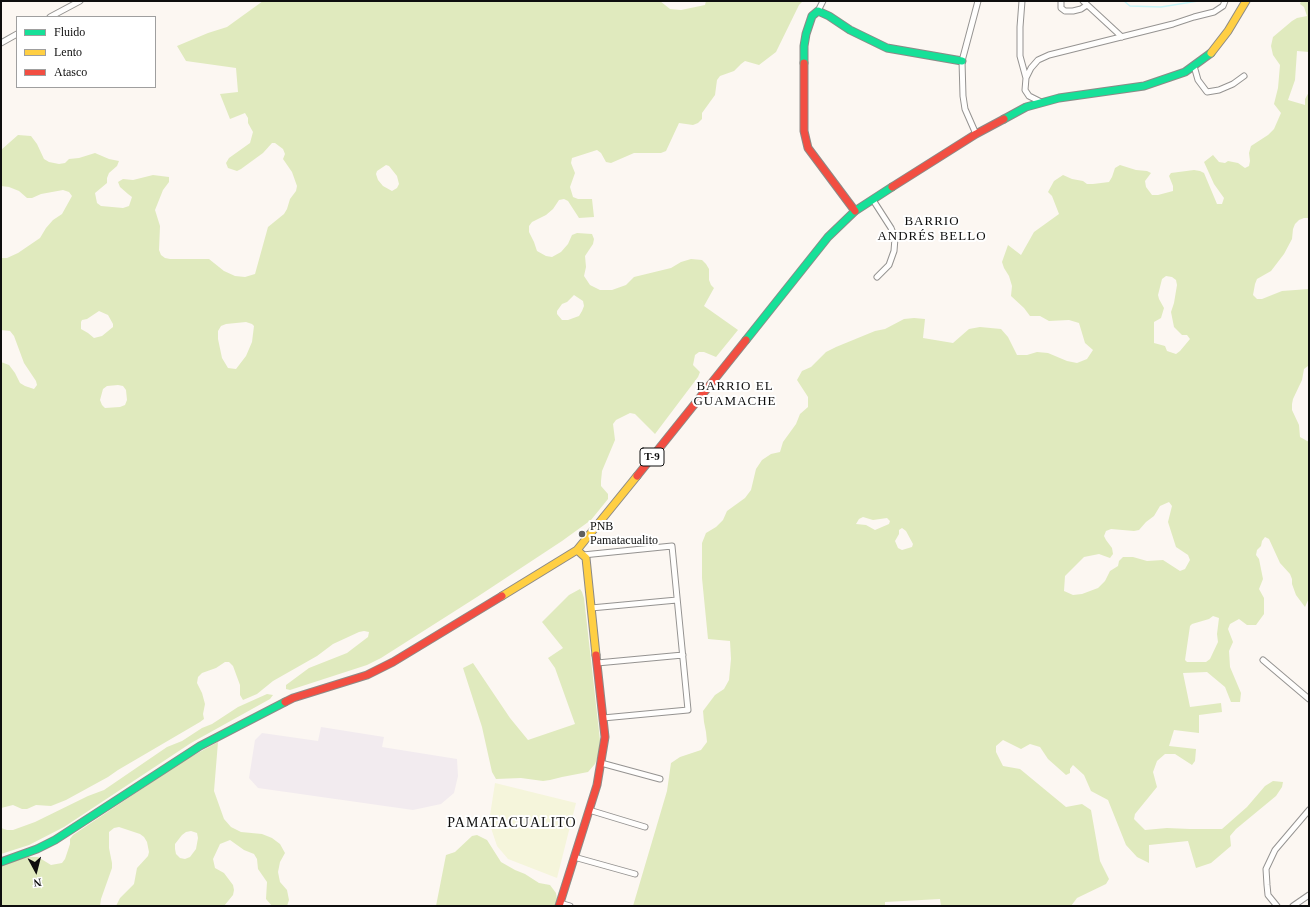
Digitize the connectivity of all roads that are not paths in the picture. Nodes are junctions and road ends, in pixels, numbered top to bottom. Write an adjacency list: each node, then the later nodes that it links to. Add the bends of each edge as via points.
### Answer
1 (80, 1): 10 (street)
2 (823, 1): 9 (street)
3 (978, 1): 14 (street)
4 (1022, 1): 17 (street, via 1020,56)
5 (1061, 1): 8 (street, via 1061,8 1066,11 1081,9)
6 (1225, 1): 12 (street, via 1223,6 1214,12)
7 (1246, 1): 15 (main road, T-9, via 1211,53)
8 (1085, 3): 12 (street)
9 (818, 11): 14 (main road, via 887,48); 21 (main road, via 812,16 804,46 804,131 808,148)
10 (52, 16)
11 (16, 34): 13 (street)
12 (1122, 37): 17 (street, via 1049,55 1038,60)
13 (1, 42)
14 (962, 60): 19 (street, via 965,109)
15 (1194, 66): 16 (street, via 1198,80 1208,92 1233,84); 18 (main road, T-9, via 1185,72 1144,86 1059,98)
16 (1244, 76)
17 (1026, 78): 18 (street, via 1025,90 1029,96)
18 (1042, 103): 19 (main road, T-9, via 1026,107)
19 (976, 134): 20 (main road, T-9)
20 (873, 200): 21 (main road, T-9); 22 (street, via 895,238 889,265)
21 (855, 212): 23 (main road, T-9, via 828,237)
22 (877, 277)
23 (577, 550): 24 (main road); 38 (main road, T-9, via 393,662 367,674 293,698 254,717 200,746 55,840)
24 (583, 555): 25 (street, via 672,546); 26 (main road, via 586,558)
25 (677, 600): 26 (street); 27 (street)
26 (591, 608): 29 (main road)
27 (683, 655): 29 (street); 31 (street, via 688,710)
28 (1263, 660): 30 (street)
29 (597, 663): 31 (main road)
30 (1309, 699)
31 (603, 718): 32 (main road, via 606,737)
32 (601, 763): 33 (street); 34 (main road)
33 (660, 779)
34 (589, 810): 36 (street); 37 (main road)
35 (1309, 810): 43 (street, via 1274,850 1266,869 1268,895)
36 (645, 827)
37 (574, 857): 39 (street); 41 (main road)
38 (1, 862)
39 (635, 874)
40 (1309, 895): 44 (street)
41 (560, 904): 42 (street)
42 (570, 906)
43 (1276, 906)
44 (1293, 906)

